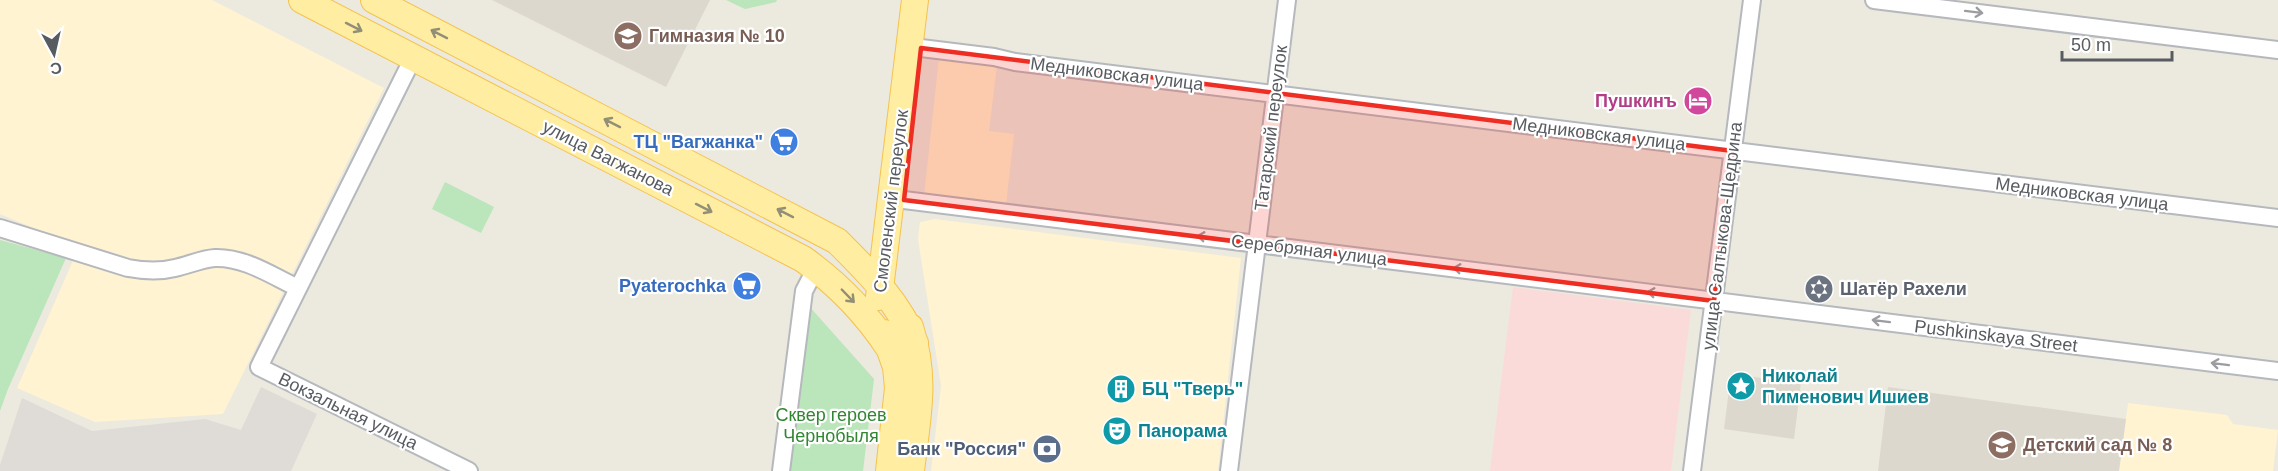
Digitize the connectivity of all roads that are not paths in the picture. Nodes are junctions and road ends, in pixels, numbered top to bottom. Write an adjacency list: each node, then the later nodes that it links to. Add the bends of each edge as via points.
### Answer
1 (302, 0): 10 (main road, улица Вагжанова, one-way to 10)
2 (374, 0): 16 (main road, улица Вагжанова, one-way to 2)
3 (915, 0): 13 (main road, Смоленский переулок)
4 (927, 0): 8 (main road, Смоленский переулок)
5 (1287, 0): 11 (street, Татарский переулок)
6 (1752, 0): 12 (street, улица Салтыкова-Щедрина)
7 (1874, 0): 9 (street, one-way to 9)
8 (921, 48): 11 (street, Медниковская улица); 13 (main road, Смоленский переулок)
9 (2278, 50)
10 (413, 58): 19 (main road, улица Вагжанова, one-way to 19); 21 (street)
11 (1276, 94): 12 (street, Медниковская улица); 17 (street, Татарский переулок)
12 (1733, 151): 14 (street, Медниковская улица); 22 (street, улица Салтыкова-Щедрина)
13 (898, 215): 16 (main road, via 863,241); 17 (street, Серебряная улица, one-way to 13, via 1055,218); 18 (main road, Смоленский переулок); 23 (main road, Смоленский переулок, via 897,278)
14 (2278, 218)
15 (0, 228): 21 (street, via 144,271 212,258 232,259)
16 (837, 241): 18 (main road, улица Вагжанова)
17 (1257, 243): 22 (street, Серебряная улица, one-way to 17); 30 (street, Татарский переулок)
18 (872, 260): 19 (main road, via 832,265); 20 (main road, улица Вагжанова)
19 (810, 263): 24 (main road, улица Вагжанова, one-way to 24, via 864,313); 27 (street)
20 (879, 286): 23 (main road, улица Вагжанова, via 902,315); 24 (main road, Смоленский переулок, via 880,318)
21 (298, 288): 26 (street, Вокзальная улица, via 259,367)
22 (1714, 301): 25 (street, Pushkinskaya Street, one-way to 22); 31 (street, улица Салтыкова-Щедрина)
23 (915, 344): 29 (main road, Смоленский переулок, via 921,384)
24 (889, 348): 28 (main road, Смоленский переулок, via 898,388)
25 (2278, 371)
26 (469, 471)
27 (781, 471)
28 (889, 471)
29 (910, 471)
30 (1228, 471)
31 (1692, 471)

